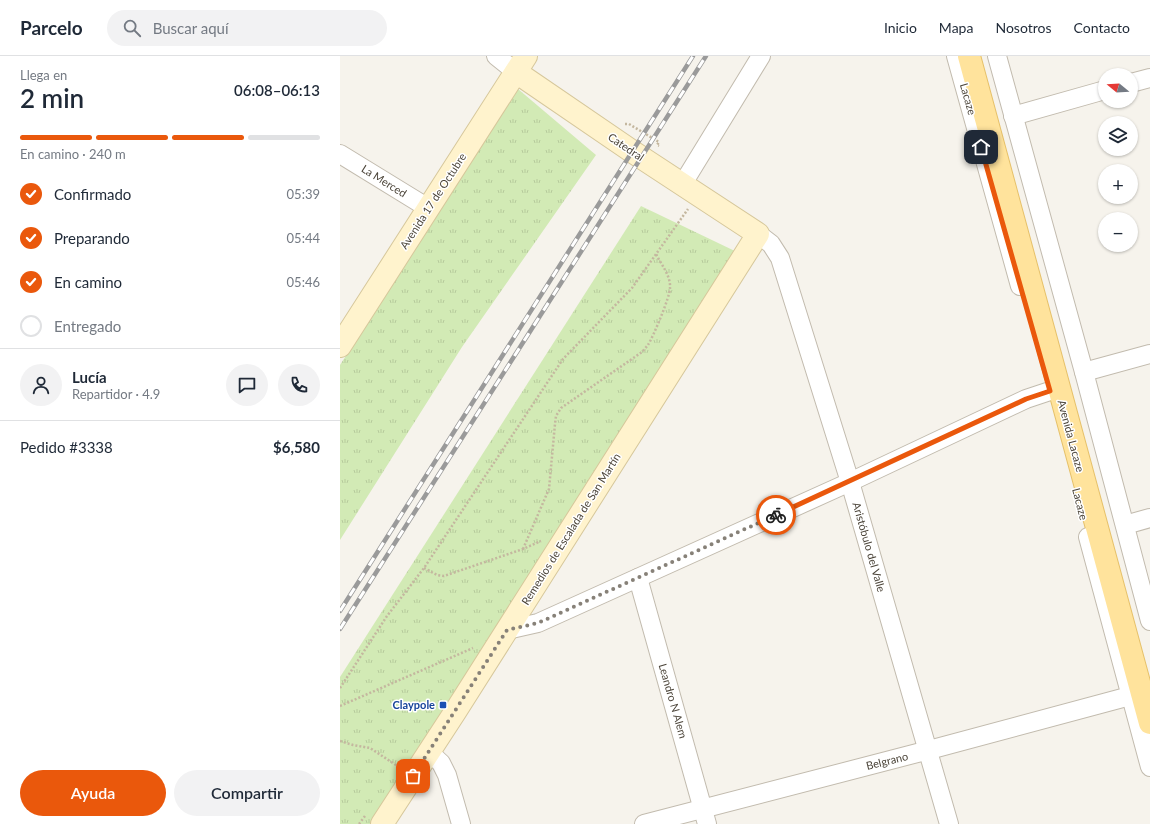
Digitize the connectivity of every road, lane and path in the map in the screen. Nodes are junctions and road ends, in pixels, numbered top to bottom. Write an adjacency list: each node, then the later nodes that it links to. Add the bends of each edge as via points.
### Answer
1 (496, 56): 7 (street, Catedral)
2 (762, 56): 15 (street)
3 (956, 56): 23 (street, Lacaze)
4 (968, 56): 35 (main road, Avenida Lacaze)
5 (978, 56): 35 (main road, Avenida Lacaze)
6 (997, 56): 11 (street)
7 (521, 64): 12 (street, Catedral); 17 (street, Avenida 17 de Octubre)
8 (1150, 78): 9 (street)
9 (1138, 81)
10 (1098, 92): 11 (street)
11 (1013, 116): 22 (street)
12 (608, 135): 13 (path, via 615,124 629,124 659,142 658,145); 15 (street, Catedral)
13 (662, 149)
14 (340, 154): 17 (street, La Merced)
15 (682, 185): 18 (street, Catedral)
16 (690, 206): 19 (path)
17 (428, 208): 20 (street, Avenida 17 de Octubre)
18 (758, 234): 24 (street, Aristóbulo del Valle, via 771,244 780,258); 32 (street, Remedios de Escalada de San Martín)
19 (656, 254): 28 (path, via 669,278 670,287 669,296 652,337 642,352 561,408 556,416 549,489); 29 (path, via 632,288 563,359)
20 (340, 346)
21 (1150, 354): 22 (street)
22 (1084, 372): 26 (street)
23 (1050, 391): 24 (street, via 1026,399); 35 (street, Lacaze)
24 (850, 482): 30 (street); 39 (street, Aristóbulo del Valle)
25 (1150, 518): 26 (street)
26 (1125, 525): 31 (street)
27 (543, 541): 28 (path)
28 (523, 549): 29 (path, via 444,576 436,575)
29 (424, 568): 34 (path, via 387,616)
30 (638, 578): 32 (street, via 538,623); 43 (street, Leandro N Alem)
31 (1150, 621)
32 (507, 630): 40 (street, Remedios de Escalada de San Martín)
33 (473, 648): 36 (path)
34 (340, 688)
35 (1141, 691): 37 (main road, Avenida Lacaze); 39 (street, Belgrano); 41 (street, Lacaze)
36 (340, 706)
37 (1150, 723)
38 (340, 741): 42 (path, via 370,748)
39 (929, 750): 43 (street, Belgrano); 48 (street, Aristóbulo del Valle)
40 (429, 752): 42 (street, Remedios de Escalada de San Martín); 46 (street, via 441,763 447,775)
41 (1150, 767)
42 (402, 768): 44 (street, Remedios de Escalada de San Martín)
43 (705, 816): 47 (street, Belgrano)
44 (375, 818): 45 (path)
45 (359, 824)
46 (461, 824)
47 (644, 824)
48 (949, 824)

